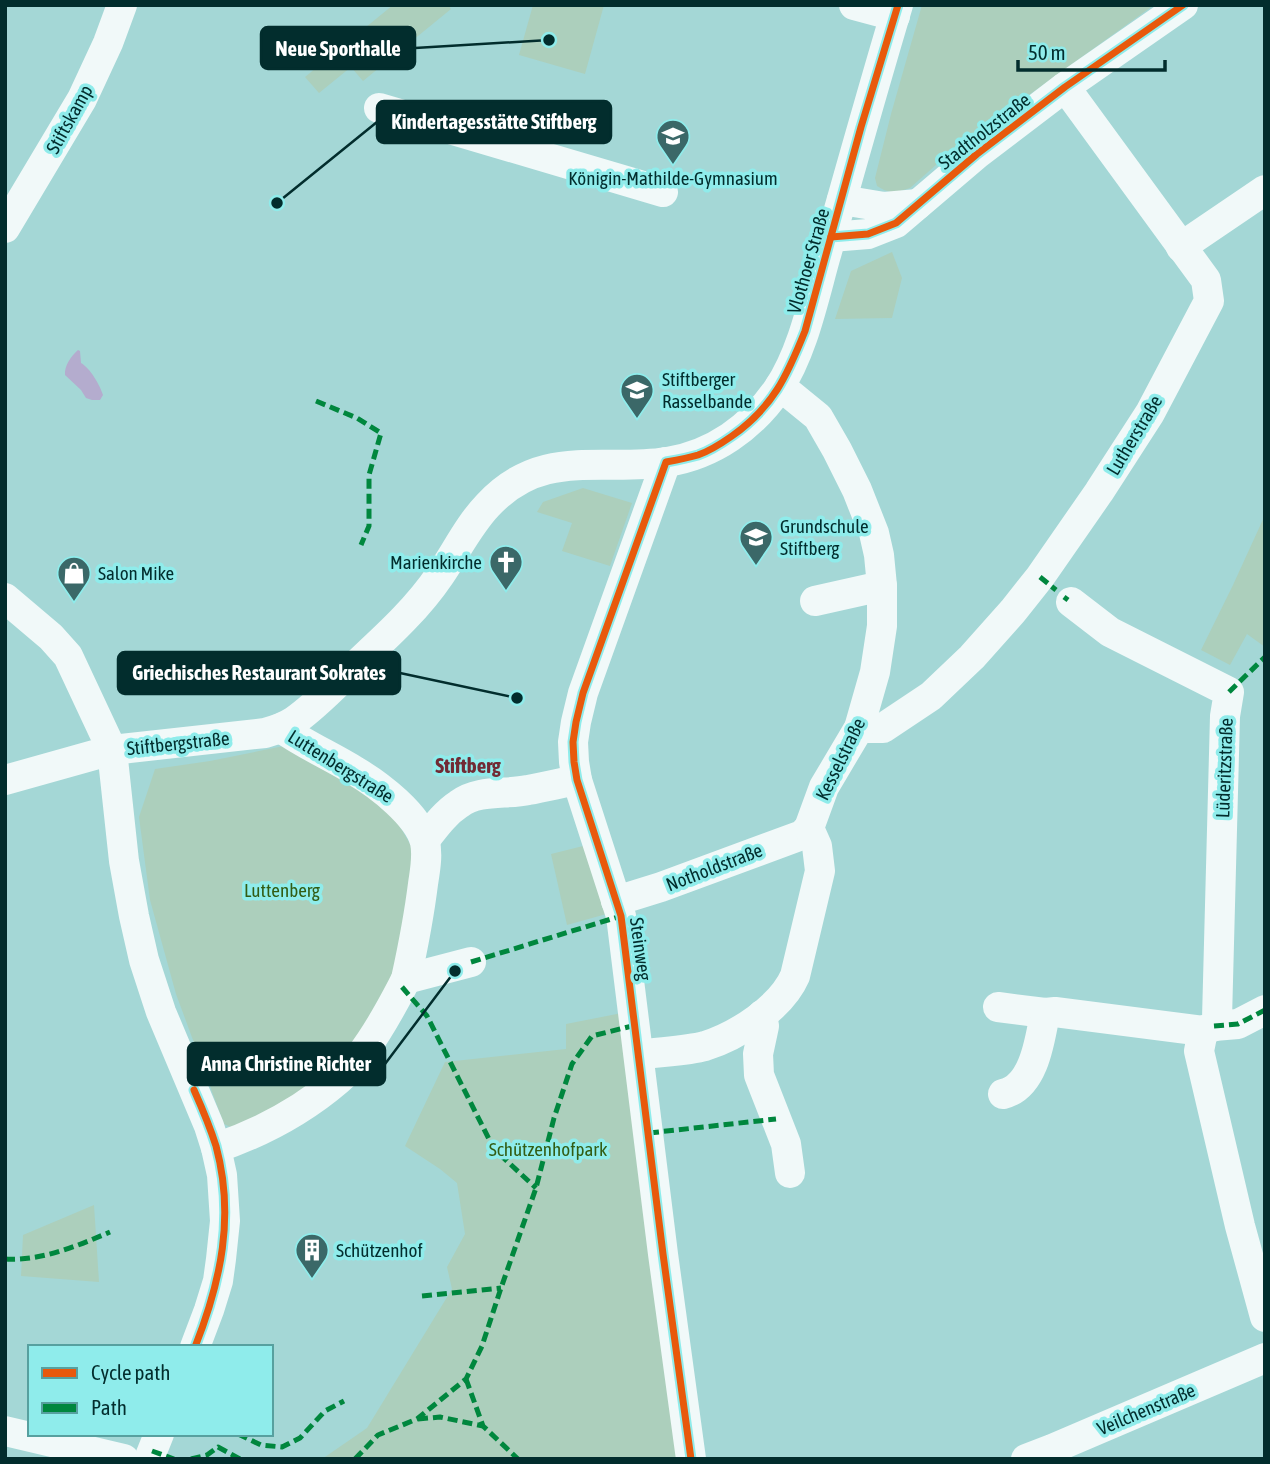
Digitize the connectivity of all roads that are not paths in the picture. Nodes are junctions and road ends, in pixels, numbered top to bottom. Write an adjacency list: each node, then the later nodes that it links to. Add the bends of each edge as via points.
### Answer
1 (122, 5): 11 (street, Stiftskamp, via 82,99)
2 (854, 5): 4 (street)
3 (1184, 5): 5 (street, Stadtholzstraße)
4 (896, 11): 9 (street, Vlothoer Straße)
5 (1065, 87): 10 (street, Stadtholzstraße); 13 (street, Lutherstraße)
6 (379, 108): 8 (street)
7 (1265, 190): 13 (street)
8 (663, 192)
9 (842, 200): 10 (street, via 884,207); 12 (street, Vlothoer Straße)
10 (918, 204): 12 (street, Stadtholzstraße, via 887,227 868,234)
11 (5, 228)
12 (831, 237): 14 (street, Vlothoer Straße, via 805,331)
13 (1181, 247): 21 (street, Lutherstraße, via 1206,280 1209,300 1150,413 1099,492 1040,577 972,657 932,696 884,728)
14 (780, 386): 15 (street, Vlothoer Straße, via 747,426 725,441 699,455); 16 (street, Kesselstraße, via 818,417 837,450 874,533)
15 (666, 462): 20 (street, Stiftbergstraße, via 547,468 505,489 487,505 398,626 296,720); 24 (street, Steinweg, via 583,693)
16 (882, 586): 18 (street); 21 (street, Kesselstraße, via 875,673)
17 (5, 598): 22 (street, via 68,656)
18 (815, 601)
19 (1071, 602): 34 (street, Lüderitzstraße, via 1110,632 1229,692 1217,1019)
20 (281, 728): 22 (street, Stiftbergstraße); 26 (street, Luttenbergstraße, via 399,802)
21 (859, 728): 25 (street, Kesselstraße, via 824,787)
22 (112, 750): 23 (street); 37 (street, Stiftbergstraße, via 124,861 144,960)
23 (5, 780)
24 (570, 781): 26 (street, via 460,802); 27 (street, Steinweg)
25 (809, 828): 27 (street, Notholdstraße, via 802,835); 33 (street, via 820,870 795,976)
26 (425, 840): 29 (street, via 419,919)
27 (616, 901): 35 (street, Steinweg)
28 (471, 962): 29 (street)
29 (406, 979): 37 (street, via 374,1035 339,1079 287,1115)
30 (998, 1007): 32 (street)
31 (1265, 1010): 34 (street, via 1238,1024)
32 (1045, 1013): 34 (street); 36 (street, via 1026,1079 1013,1092)
33 (762, 1015): 35 (street, via 704,1046); 38 (street, via 759,1075 786,1144)
34 (1209, 1028): 39 (street, Lüderitzstraße, via 1199,1051)
35 (639, 1055): 46 (street, Steinweg)
36 (1003, 1094)
37 (216, 1148): 40 (street, Stiftbergstraße, via 225,1221 218,1281)
38 (790, 1173)
39 (1265, 1317)
40 (196, 1345)
41 (1265, 1358): 47 (street, Veilchenstraße)
42 (5, 1431): 44 (street)
43 (158, 1436): 45 (street)
44 (124, 1459)
45 (149, 1459)
46 (691, 1459)
47 (1026, 1459)

